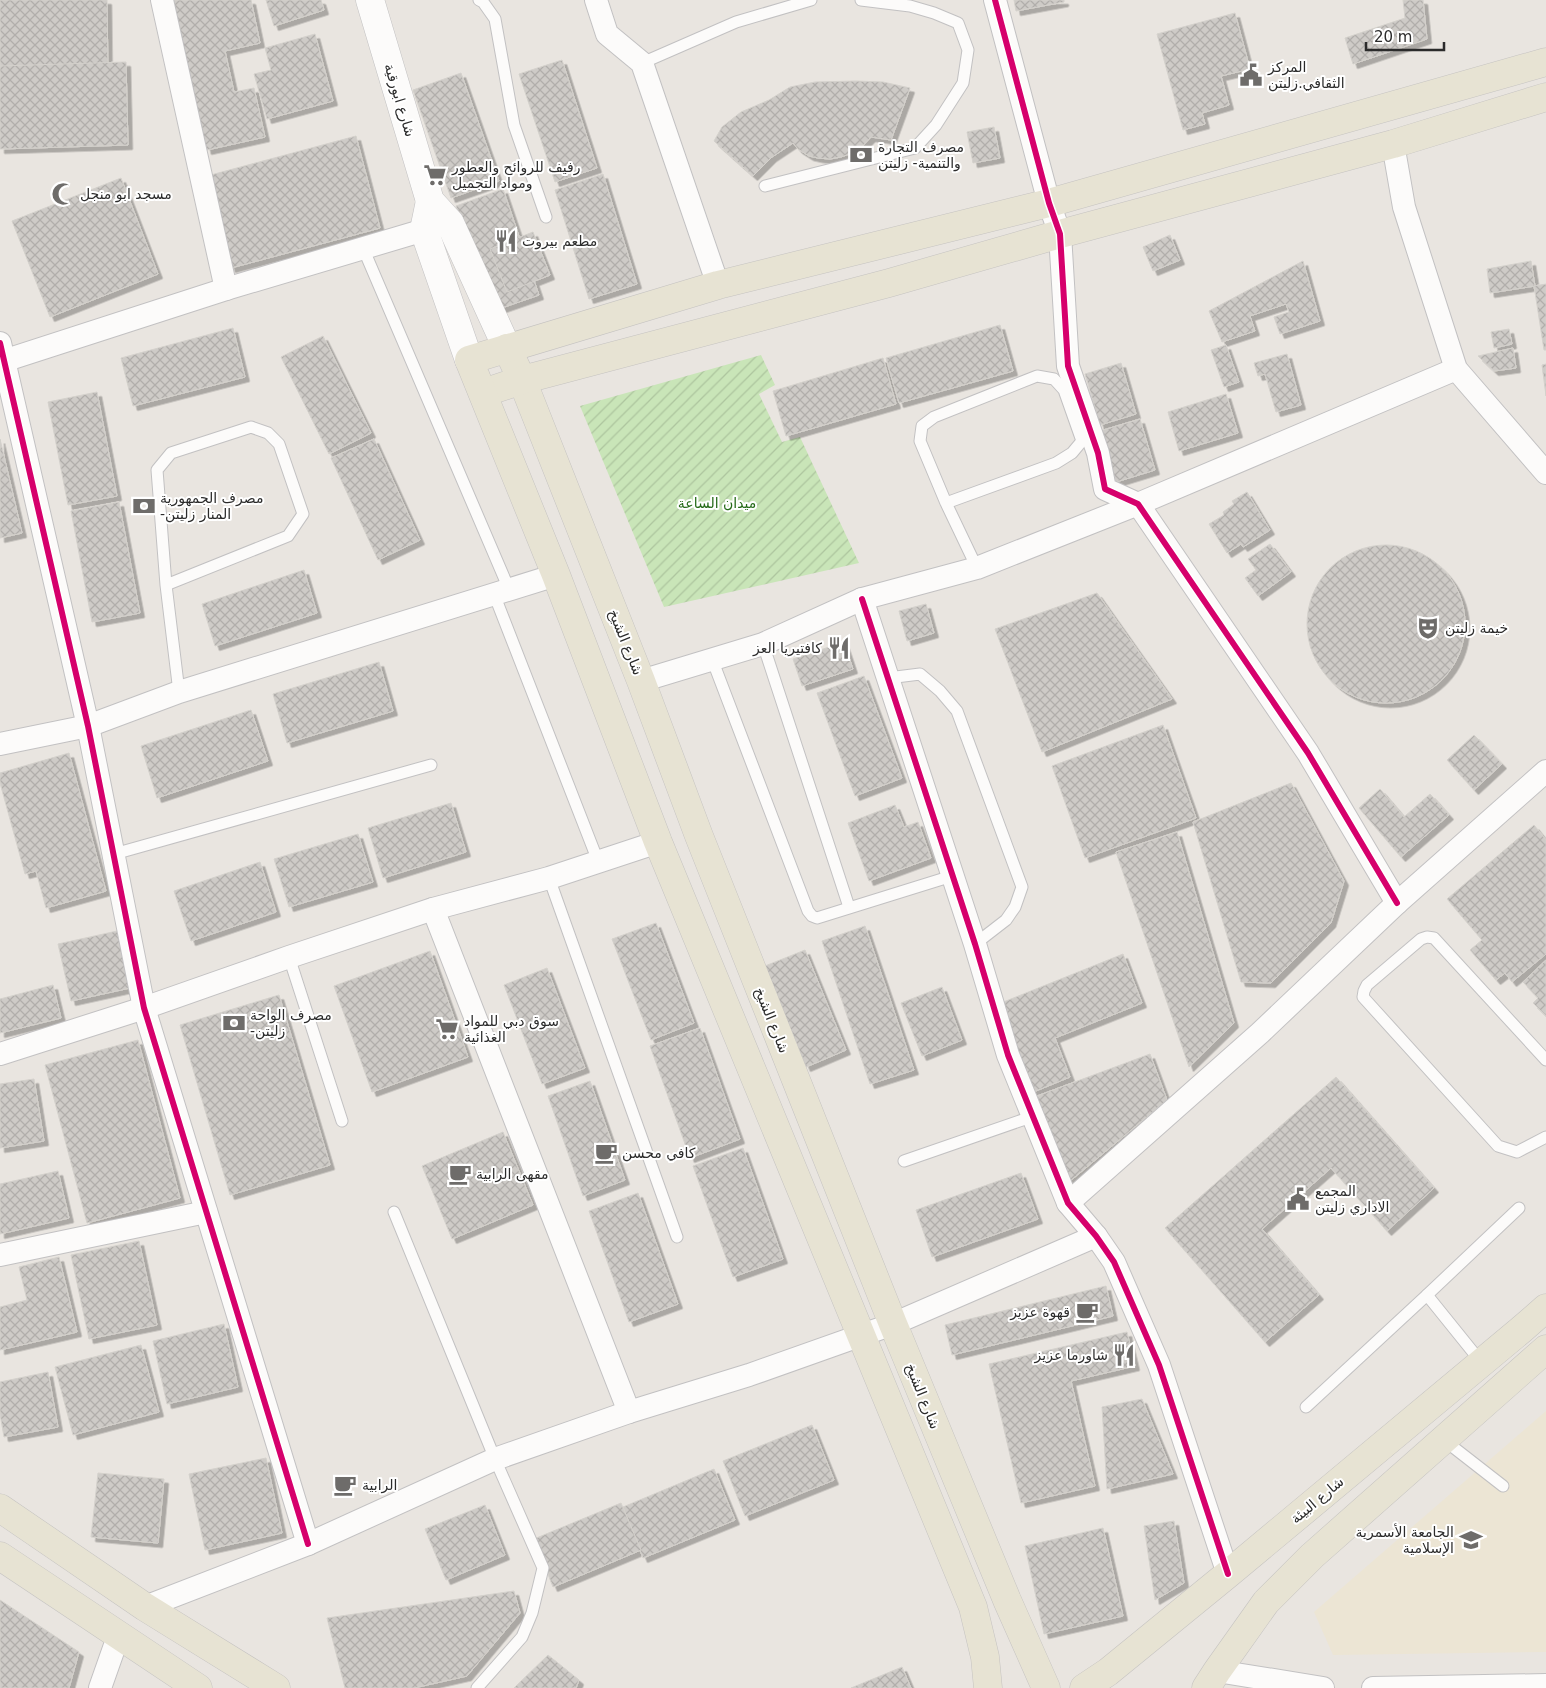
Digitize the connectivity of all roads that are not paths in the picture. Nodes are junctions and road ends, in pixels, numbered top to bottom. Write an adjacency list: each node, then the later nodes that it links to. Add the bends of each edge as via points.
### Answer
1 (162, 0): 19 (street)
2 (370, 0): 15 (street, شارع ابورقية)
3 (479, 0): 14 (lane, via 495,19 514,125)
4 (596, 0): 9 (street, via 607,34)
5 (811, 0): 9 (lane, via 736,22)
6 (861, 0): 12 (lane, via 910,6 958,23 968,50 962,83 936,125 915,148)
7 (996, 0): 13 (street)
8 (1546, 62): 13 (main road)
9 (642, 63): 18 (street)
10 (1546, 97): 11 (main road)
11 (1393, 144): 16 (main road); 23 (street, via 1404,207)
12 (765, 186)
13 (1049, 203): 16 (street); 18 (main road)
14 (546, 218)
15 (437, 226): 17 (street); 20 (street); 22 (street)
16 (1060, 234): 24 (main road, via 889,283); 28 (street, via 1068,366 1098,453 1105,489)
17 (363, 248): 19 (street); 32 (lane)
18 (718, 285): 20 (main road)
19 (226, 289): 21 (street)
20 (507, 348): 22 (main road); 24 (main road, شارع الشيخ)
21 (2, 355): 39 (street)
22 (469, 360): 25 (main road)
23 (1456, 370): 26 (street); 28 (street)
24 (522, 380): 25 (main road); 37 (main road, شارع الشيخ)
25 (483, 393): 30 (main road)
26 (1546, 473)
27 (946, 503): 27 (lane, via 920,441 922,426 934,416 1037,376 1054,379 1064,390 1082,441 1072,453 1056,463); 29 (lane)
28 (1138, 504): 29 (street); 48 (street, via 1308,753)
29 (977, 568): 33 (street)
30 (556, 575): 32 (street); 43 (main road)
31 (166, 585): 31 (lane, via 156,470 171,453 198,444 250,427 268,433 279,444 303,514 288,536); 38 (lane)
32 (502, 592): 38 (street); 45 (lane)
33 (862, 599): 34 (street); 36 (street)
34 (763, 644): 35 (street); 49 (lane)
35 (712, 659): 37 (street); 49 (lane, via 808,911 817,918)
36 (888, 678): 46 (street); 51 (lane, via 920,674 957,712 1022,887 1006,920)
37 (641, 681): 69 (main road, شارع الشيخ, via 699,836)
38 (179, 692): 39 (street)
39 (88, 726): 40 (street); 44 (street)
40 (0, 744)
41 (431, 765): 44 (lane)
42 (1546, 771): 48 (street)
43 (658, 842): 45 (street); 71 (main road)
44 (114, 854): 53 (street)
45 (598, 861): 47 (street)
46 (952, 876): 49 (lane); 51 (street)
47 (549, 878): 50 (street); 65 (lane)
48 (1397, 903): 60 (street, via 1260,1033)
49 (850, 906)
50 (433, 909): 52 (street); 75 (street)
51 (975, 944): 56 (street, via 1008,1055)
52 (290, 957): 53 (street); 57 (lane)
53 (144, 1008): 54 (street); 62 (street)
54 (0, 1054)
55 (1546, 1060): 58 (lane, via 1434,938 1421,939 1364,991 1363,997 1498,1146 1517,1152)
56 (1034, 1116): 59 (lane); 60 (street)
57 (342, 1121)
58 (1546, 1137)
59 (904, 1161)
60 (1068, 1203): 64 (street)
61 (1519, 1208): 67 (lane)
62 (206, 1212): 66 (street); 80 (street)
63 (394, 1212): 77 (lane)
64 (1096, 1236): 69 (street); 82 (street, via 1114,1262 1159,1365)
65 (677, 1237)
66 (0, 1254)
67 (1427, 1295): 73 (lane); 74 (lane)
68 (1546, 1308): 70 (main road, شارع البيئة)
69 (893, 1324): 71 (street); 93 (main road, شارع الشيخ)
70 (1522, 1329): 72 (main road); 73 (main road, شارع البيئة)
71 (860, 1335): 75 (street, via 749,1375); 92 (main road, via 973,1607 985,1657)
72 (1544, 1350): 76 (main road)
73 (1481, 1362): 82 (main road, شارع البيئة)
74 (1306, 1407)
75 (629, 1412): 77 (street)
76 (1444, 1440): 78 (lane); 85 (main road, via 1312,1556 1266,1602)
77 (494, 1459): 80 (street); 91 (lane, via 543,1568 532,1613 522,1637)
78 (1503, 1486)
79 (0, 1508): 83 (main road)
80 (308, 1544): 83 (street)
81 (0, 1556): 84 (main road)
82 (1228, 1574): 86 (main road, شارع البيئة)
83 (145, 1608): 90 (main road)
84 (119, 1634): 88 (street); 89 (main road)
85 (1212, 1679): 95 (street)
86 (1107, 1680): 94 (main road, شارع البيئة)
87 (1546, 1685): 96 (street)
88 (100, 1688)
89 (198, 1688)
90 (276, 1688)
91 (477, 1688)
92 (988, 1688)
93 (1046, 1688)
94 (1084, 1688)
95 (1324, 1688)
96 (1374, 1688)

